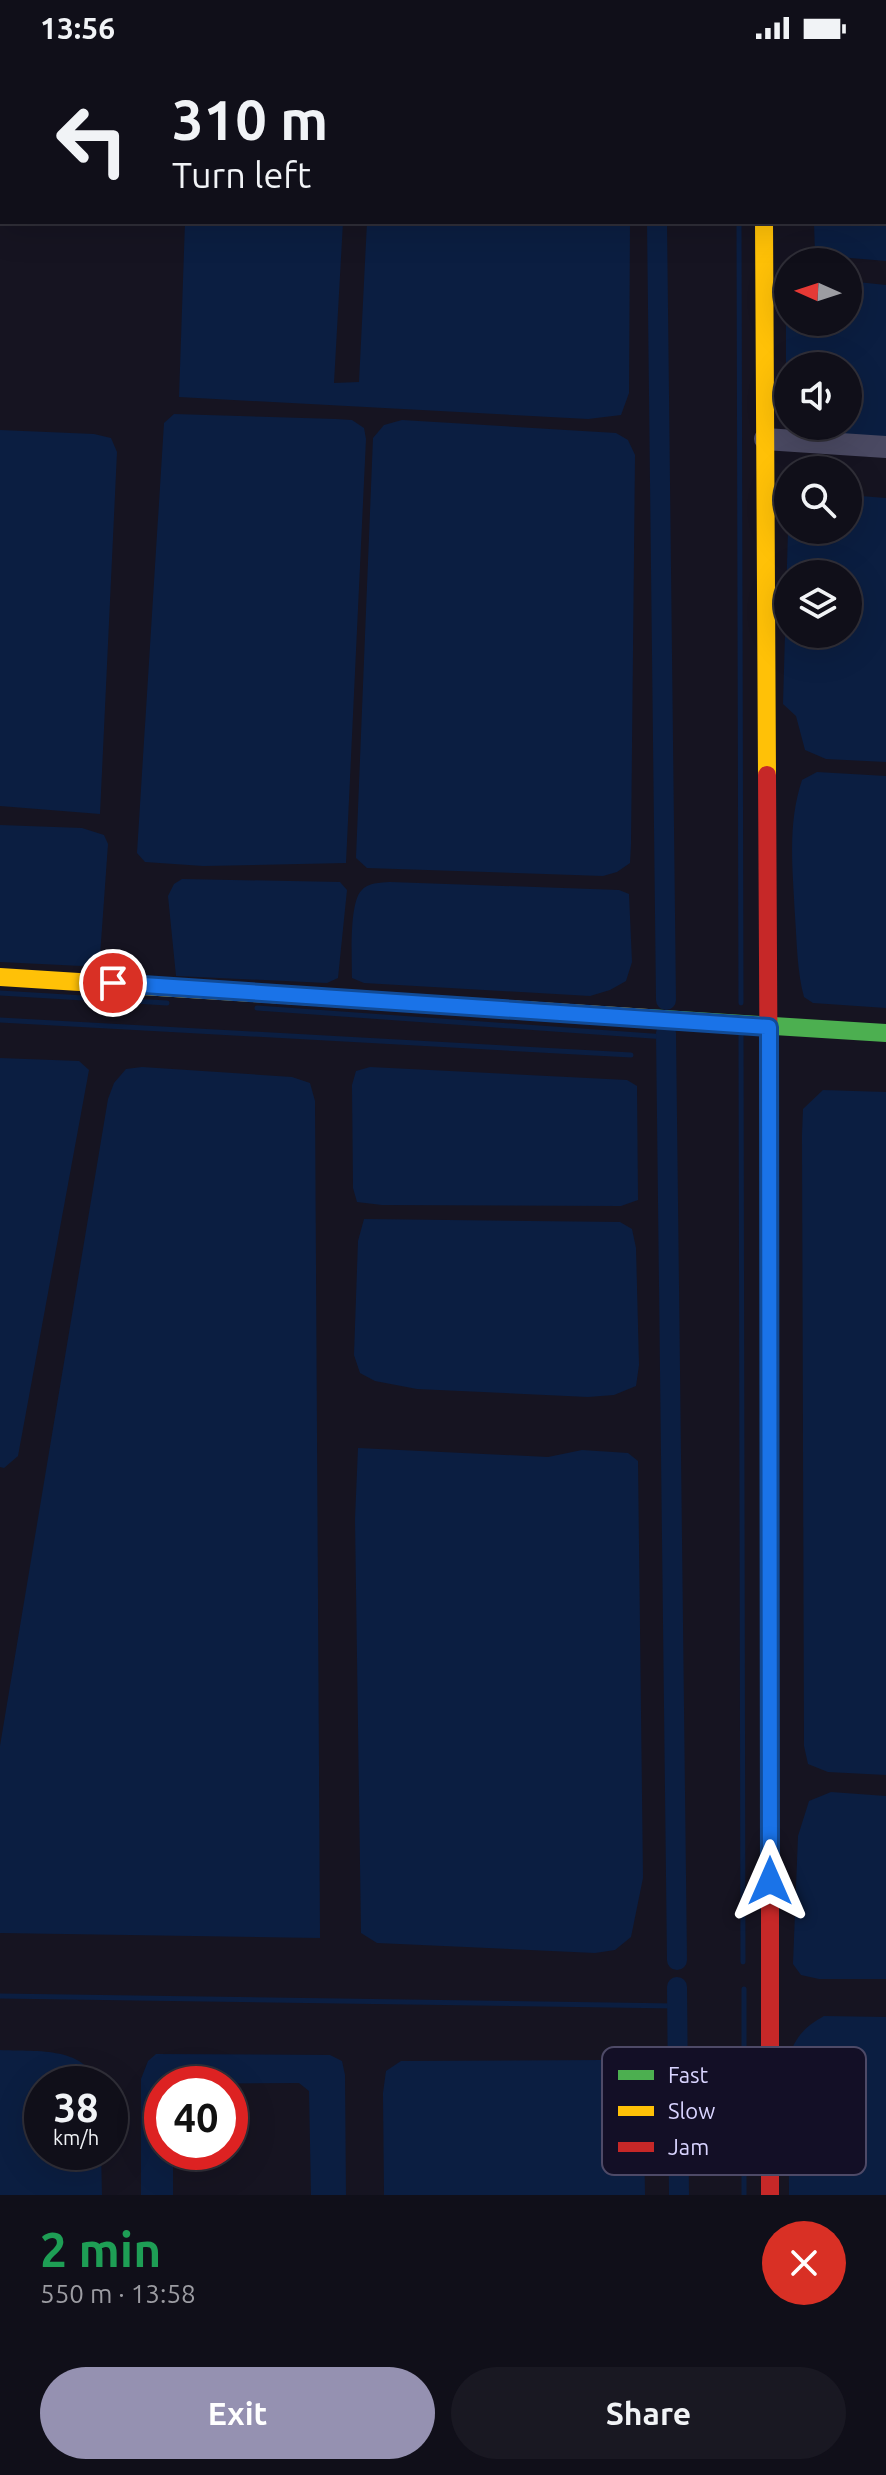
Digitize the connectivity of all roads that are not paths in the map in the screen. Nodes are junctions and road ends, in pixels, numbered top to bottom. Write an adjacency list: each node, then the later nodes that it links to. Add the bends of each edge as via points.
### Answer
1 (764, 224): 2 (street)
2 (765, 439): 3 (street); 5 (street)
3 (886, 447)
4 (0, 977): 5 (street)
5 (769, 1027): 6 (street); 7 (street)
6 (886, 1033)
7 (770, 2047)
8 (770, 2175): 9 (street)
9 (770, 2195)

